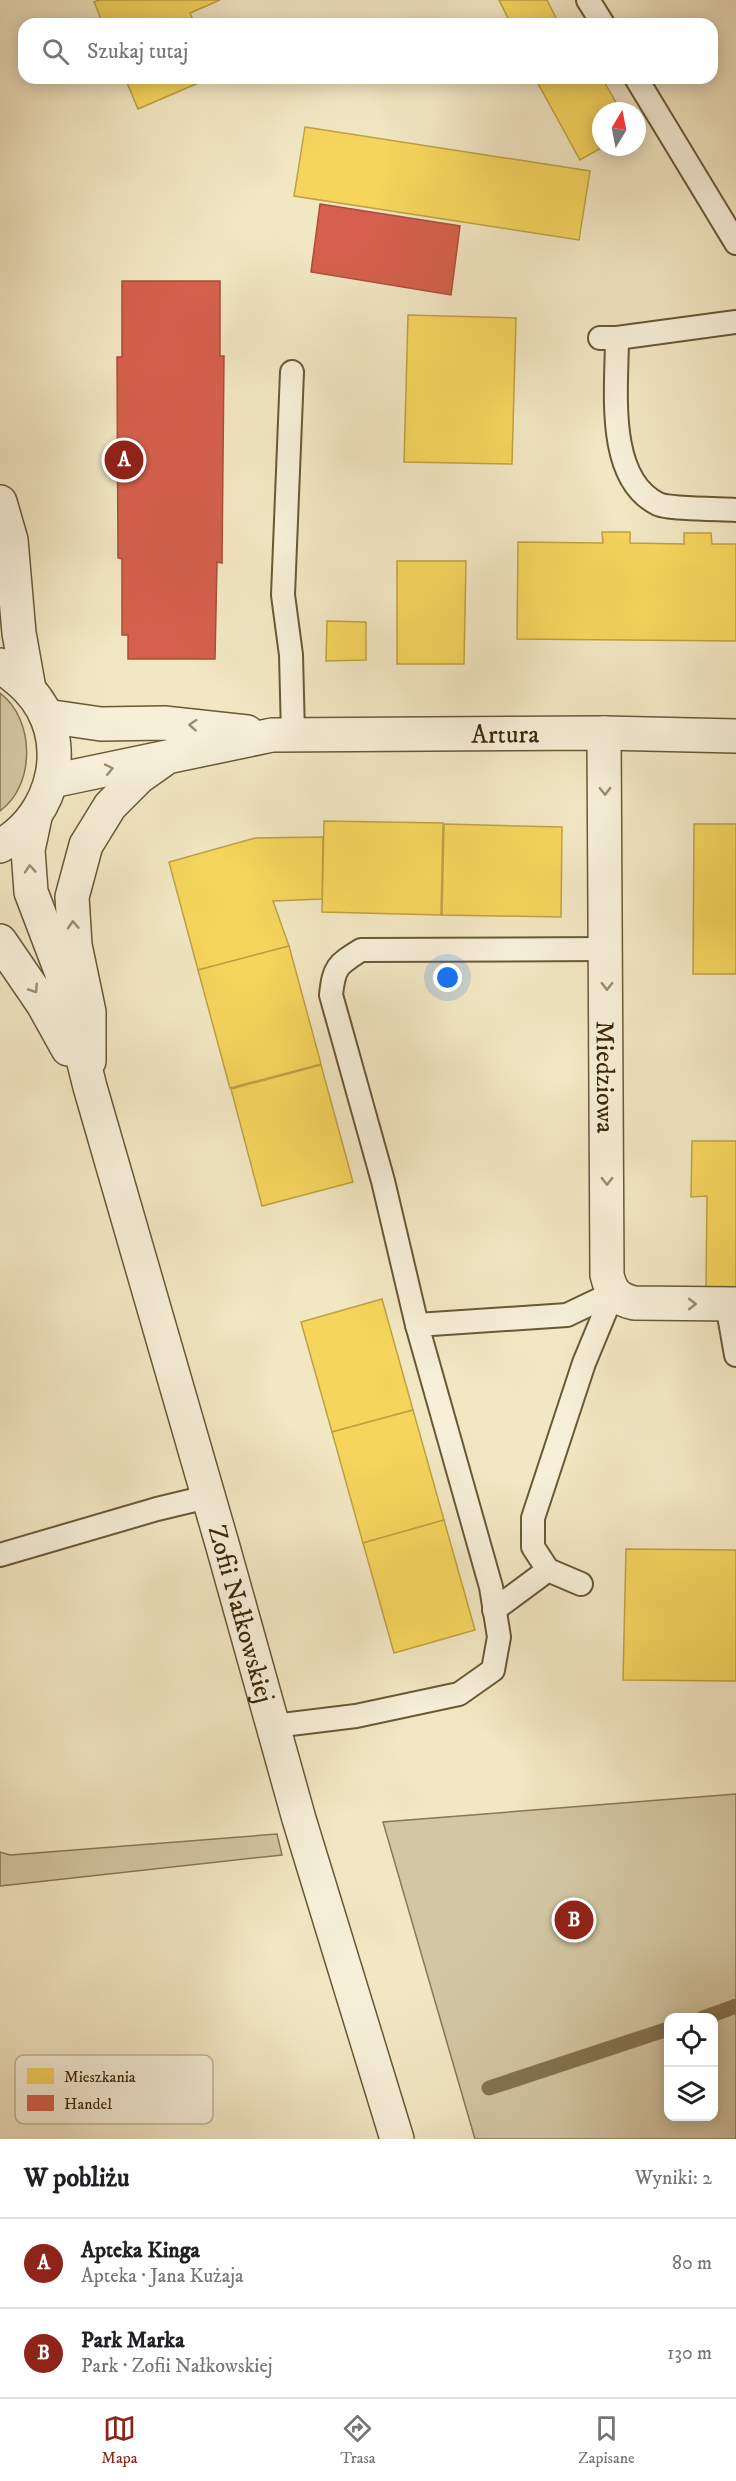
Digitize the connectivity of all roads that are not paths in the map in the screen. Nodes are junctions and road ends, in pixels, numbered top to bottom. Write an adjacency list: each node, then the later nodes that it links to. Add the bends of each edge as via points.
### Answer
1 (588, 0): 2 (lane)
2 (599, 18)
3 (640, 84): 4 (lane)
4 (736, 243)
5 (736, 322): 8 (lane, via 608,338 622,460 638,490 659,505)
6 (292, 372): 12 (lane, via 283,595 291,655)
7 (0, 502): 10 (street, via 11,540 18,633)
8 (736, 510)
9 (0, 665): 10 (street)
10 (38, 703): 12 (street, Artura, one-way to 10, via 202,725 100,724); 15 (street, via 55,748)
11 (604, 733): 12 (street, Artura); 13 (street, Artura); 19 (street, Miedziowa, one-way to 19)
12 (283, 735): 14 (street, Artura)
13 (736, 736)
14 (169, 756): 15 (street, Artura, one-way to 14); 20 (street, one-way to 14, via 89,1012 75,945 72,897 86,845 110,806 139,777)
15 (52, 782): 16 (street)
16 (35, 817): 17 (street, via 16,837); 20 (street, one-way to 16, via 61,971 31,892 28,850)
17 (0, 846)
18 (0, 941): 20 (street, one-way to 20, via 43,1004)
19 (607, 949): 21 (street, Miedziowa, one-way to 21, via 607,1275); 23 (lane, via 361,950 333,972 331,995 383,1181)
20 (90, 1087): 25 (street, Zofii Nałkowskiej)
21 (613, 1293): 22 (street, one-way to 22, via 633,1303); 23 (lane, via 567,1315); 27 (lane, via 584,1362 533,1518 532,1547)
22 (732, 1304): 24 (lane)
23 (417, 1325): 29 (lane)
24 (736, 1355)
25 (207, 1497): 26 (lane); 30 (street, Zofii Nałkowskiej)
26 (0, 1555)
27 (548, 1570): 28 (lane); 29 (lane)
28 (581, 1584)
29 (494, 1610): 30 (lane, via 499,1637 494,1671 459,1694 356,1716)
30 (274, 1726): 31 (street, Zofii Nałkowskiej)
31 (397, 2139)

